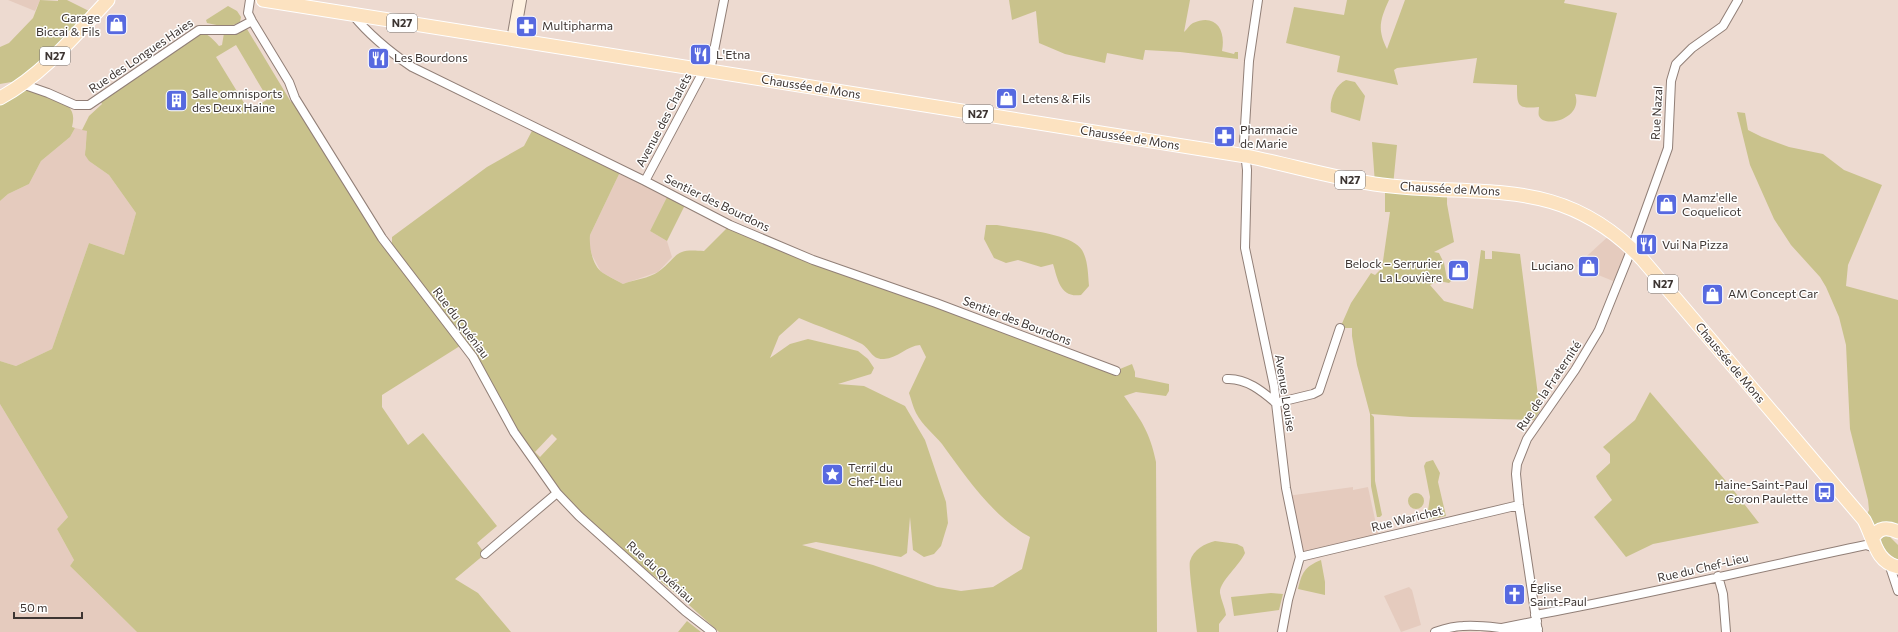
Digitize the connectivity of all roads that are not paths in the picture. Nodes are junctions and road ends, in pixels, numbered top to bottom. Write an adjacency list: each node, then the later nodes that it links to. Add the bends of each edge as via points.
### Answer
1 (250, 0): 9 (street, Rue du Quéniau, via 248,12)
2 (263, 0): 8 (main road, Chaussée de Mons / N27)
3 (520, 0): 10 (street)
4 (724, 0): 11 (street, Avenue des Chalets)
5 (1258, 0): 14 (street, Avenue Louise, via 1249,61 1244,143)
6 (1738, 0): 16 (street, Rue Nazal, via 1723,26 1692,48 1676,64 1671,81 1668,148)
7 (105, 2): 12 (main road, N27, via 64,48)
8 (353, 15): 10 (main road, Chaussée de Mons / N27); 15 (street, Sentier des Bourdons, via 362,26 412,67)
9 (252, 21): 12 (street, Rue des Longues Haies, via 235,30 199,30 89,105 75,105); 21 (street, Rue du Quéniau, via 289,82 295,98 382,238 473,357 514,432)
10 (513, 40): 11 (main road, Chaussée de Mons / N27)
11 (707, 70): 14 (main road, Chaussée de Mons / N27); 15 (street, Avenue des Chalets)
12 (22, 84): 13 (main road, N27)
13 (0, 98)
14 (1246, 156): 16 (main road, Chaussée de Mons / N27, via 1375,184 1496,191 1535,196 1565,206 1600,223); 20 (street, Avenue Louise, via 1246,253)
15 (645, 181): 18 (street, Sentier des Bourdons, via 730,225 813,260)
16 (1632, 248): 22 (street, Rue de la Fraternité, via 1592,344 1528,439 1516,468); 24 (main road, Chaussée de Mons / N27, via 1864,520)
17 (1340, 328): 20 (street, via 1319,391)
18 (1116, 371)
19 (1227, 379): 20 (street, via 1235,379 1256,387)
20 (1276, 403): 26 (street, Avenue Louise, via 1287,496)
21 (557, 493): 25 (street); 31 (street, Rue du Quéniau, via 579,516)
22 (1520, 505): 26 (street, Rue Warichet); 30 (street, Rue de la Fraternité)
23 (1898, 532): 24 (main road, via 1887,528)
24 (1876, 538): 27 (main road, N27, via 1882,558); 28 (street, Rue du Chef-Lieu, via 1866,545)
25 (485, 554)
26 (1300, 557): 32 (street, Avenue Louise)
27 (1894, 566): 29 (street)
28 (1718, 576): 30 (street, Rue du Chef-Lieu); 34 (street, via 1723,594)
29 (1898, 591)
30 (1537, 624): 33 (street, Rue du Chef-Lieu, via 1520,632 1502,628 1464,626)
31 (712, 632)
32 (1282, 632)
33 (1435, 632)
34 (1726, 632)

